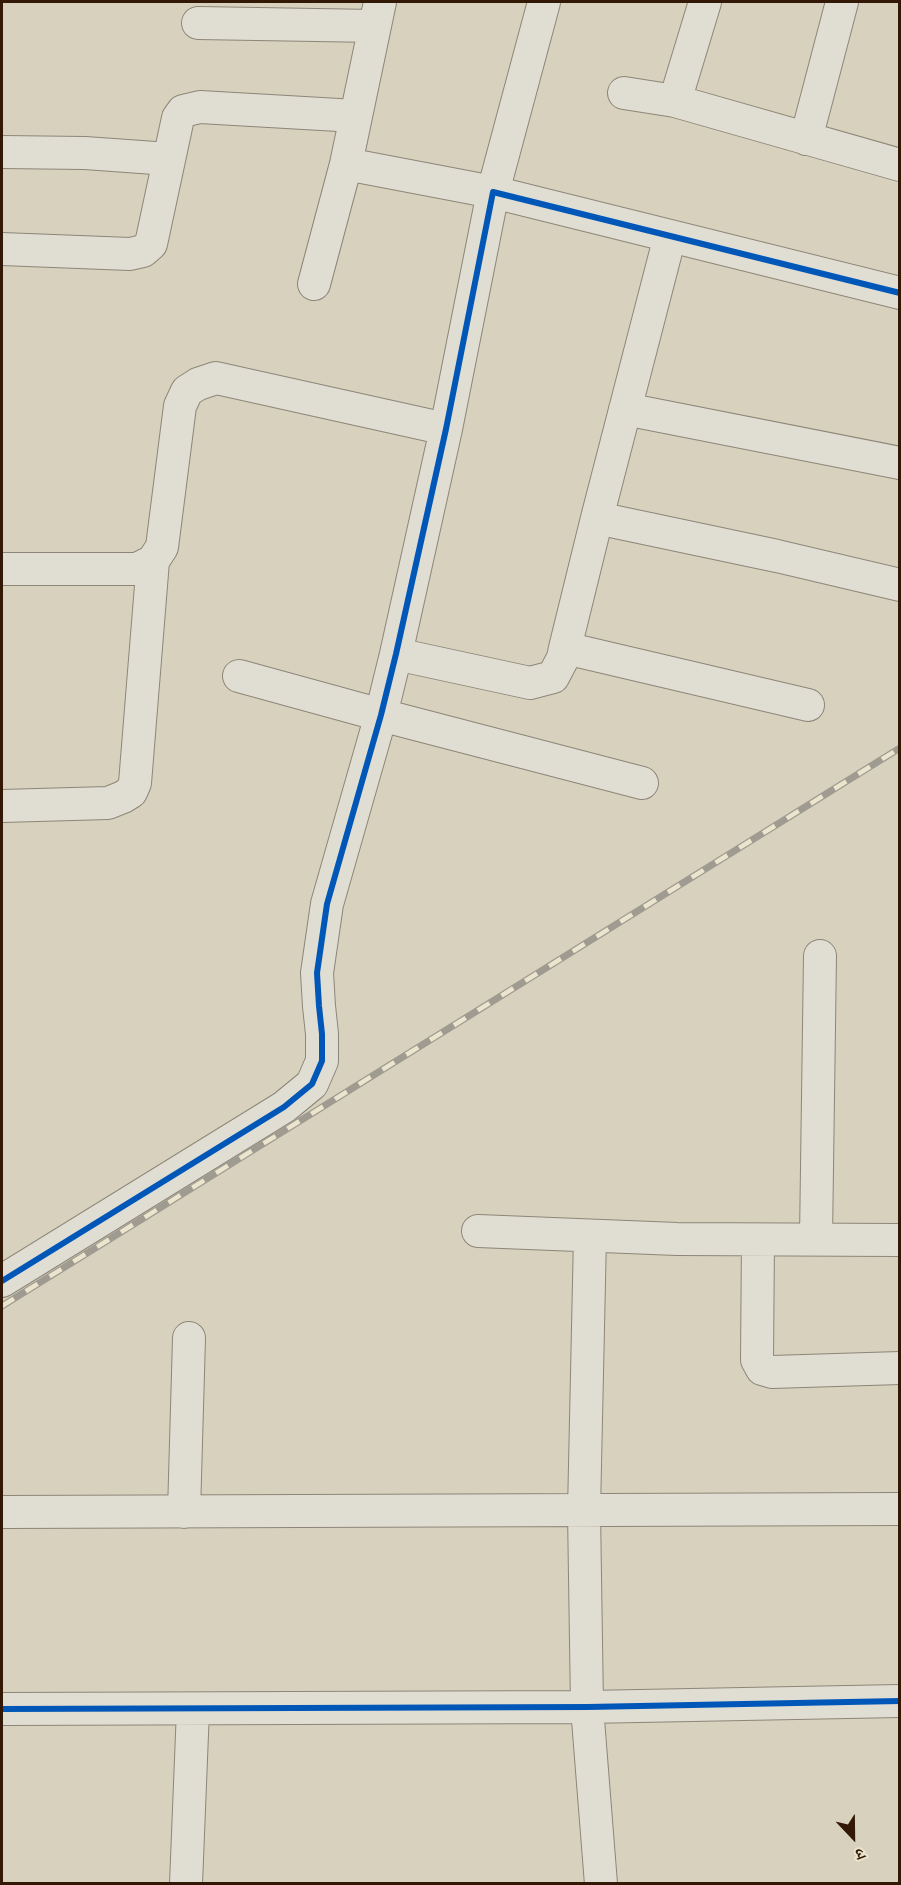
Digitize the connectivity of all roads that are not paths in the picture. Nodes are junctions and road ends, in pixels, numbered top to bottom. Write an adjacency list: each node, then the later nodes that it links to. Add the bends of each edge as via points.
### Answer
1 (544, 2): 14 (street)
2 (705, 2): 7 (street)
3 (842, 2): 9 (street)
4 (377, 14): 5 (street); 8 (street)
5 (198, 23)
6 (624, 93): 7 (street)
7 (675, 101): 9 (street)
8 (356, 116): 11 (street, via 191,109 178,118); 12 (street)
9 (806, 139): 13 (street)
10 (2, 152): 11 (street)
11 (170, 159): 16 (street, via 151,244 143,251 130,254)
12 (346, 164): 14 (street); 17 (street)
13 (900, 165)
14 (493, 192): 15 (street); 20 (street)
15 (670, 236): 18 (street); 19 (street)
16 (2, 249)
17 (314, 284)
18 (900, 293)
19 (625, 409): 21 (street); 22 (street)
20 (446, 429): 23 (street, via 216,378 198,384 187,391 180,406 162,547); 27 (street)
21 (900, 464)
22 (597, 518): 25 (street); 26 (street)
23 (153, 561): 24 (street, via 137,569); 32 (street, via 135,783 131,792 108,803)
24 (2, 569)
25 (900, 585)
26 (565, 648): 27 (street, via 553,677 530,683); 29 (street)
27 (396, 654): 30 (street)
28 (239, 676): 30 (street)
29 (808, 705)
30 (381, 716): 31 (street); 39 (street, via 327,904 317,973 322,1061 312,1084 284,1107)
31 (642, 783)
32 (2, 806)
33 (820, 956): 36 (street)
34 (478, 1231): 35 (street)
35 (590, 1236): 38 (street); 43 (street)
36 (816, 1238): 37 (street); 38 (street)
37 (900, 1239)
38 (758, 1240): 41 (street, via 757,1360 762,1369 772,1372)
39 (2, 1281)
40 (189, 1338): 45 (street)
41 (900, 1368)
42 (900, 1509): 43 (street)
43 (584, 1511): 45 (street); 47 (street)
44 (2, 1512): 45 (street)
45 (184, 1512)
46 (900, 1701): 47 (street)
47 (587, 1707): 49 (street); 51 (street)
48 (2, 1709): 49 (street)
49 (193, 1709): 50 (street)
50 (186, 1884)
51 (601, 1884)

